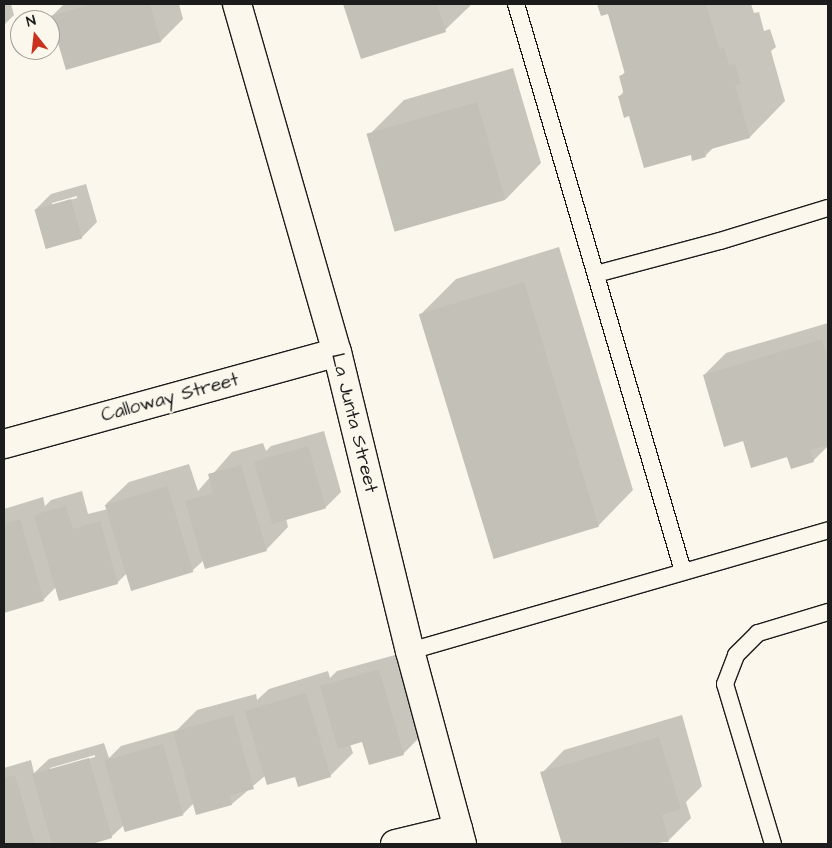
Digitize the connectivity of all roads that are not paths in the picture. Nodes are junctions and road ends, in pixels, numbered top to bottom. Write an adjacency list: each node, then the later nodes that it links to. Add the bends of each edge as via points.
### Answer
1 (237, 4): 5 (street, La Junta Street)
2 (516, 4): 4 (lane)
3 (828, 208): 4 (lane)
4 (596, 274): 8 (lane)
5 (337, 352): 6 (street, Calloway Street); 10 (street, La Junta Street)
6 (4, 444)
7 (828, 530): 8 (lane)
8 (683, 571): 10 (lane)
9 (828, 612): 13 (lane, via 758,633 736,655 725,684)
10 (410, 651): 11 (street, La Junta Street)
11 (460, 837): 12 (street)
12 (395, 844)
13 (772, 844)

